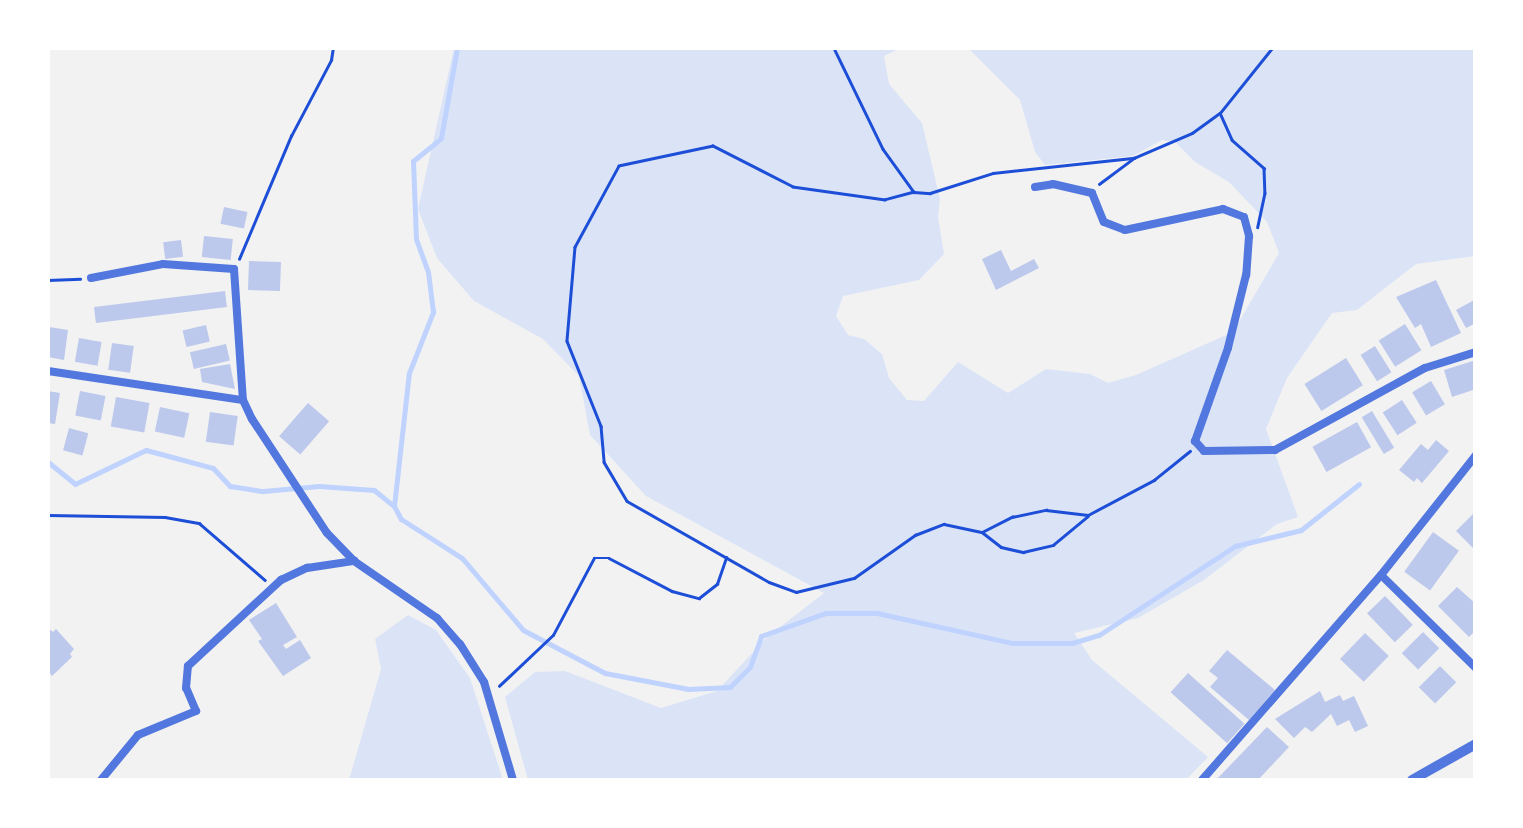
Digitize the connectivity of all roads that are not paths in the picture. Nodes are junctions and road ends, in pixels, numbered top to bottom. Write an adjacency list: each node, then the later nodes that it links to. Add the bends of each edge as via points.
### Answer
1 (1034, 187): 3 (street, via 1054,184 1092,193 1104,222 1126,230 1223,208 1244,216 1246,275 1195,441 1204,451 1275,450 1426,368)
2 (92, 278): 5 (street, via 163,264 234,270)
3 (1476, 352)
4 (48, 371): 5 (street)
5 (244, 400): 7 (street, via 265,443)
6 (1476, 455): 8 (street)
7 (354, 560): 11 (street, via 307,568 273,588 188,666 186,688 196,711 138,735); 12 (street, via 437,618 474,663)
8 (1381, 576): 9 (street); 13 (street)
9 (1476, 668)
10 (1476, 744): 14 (street)
11 (100, 780)
12 (513, 780)
13 (1202, 780)
14 (1412, 780)

